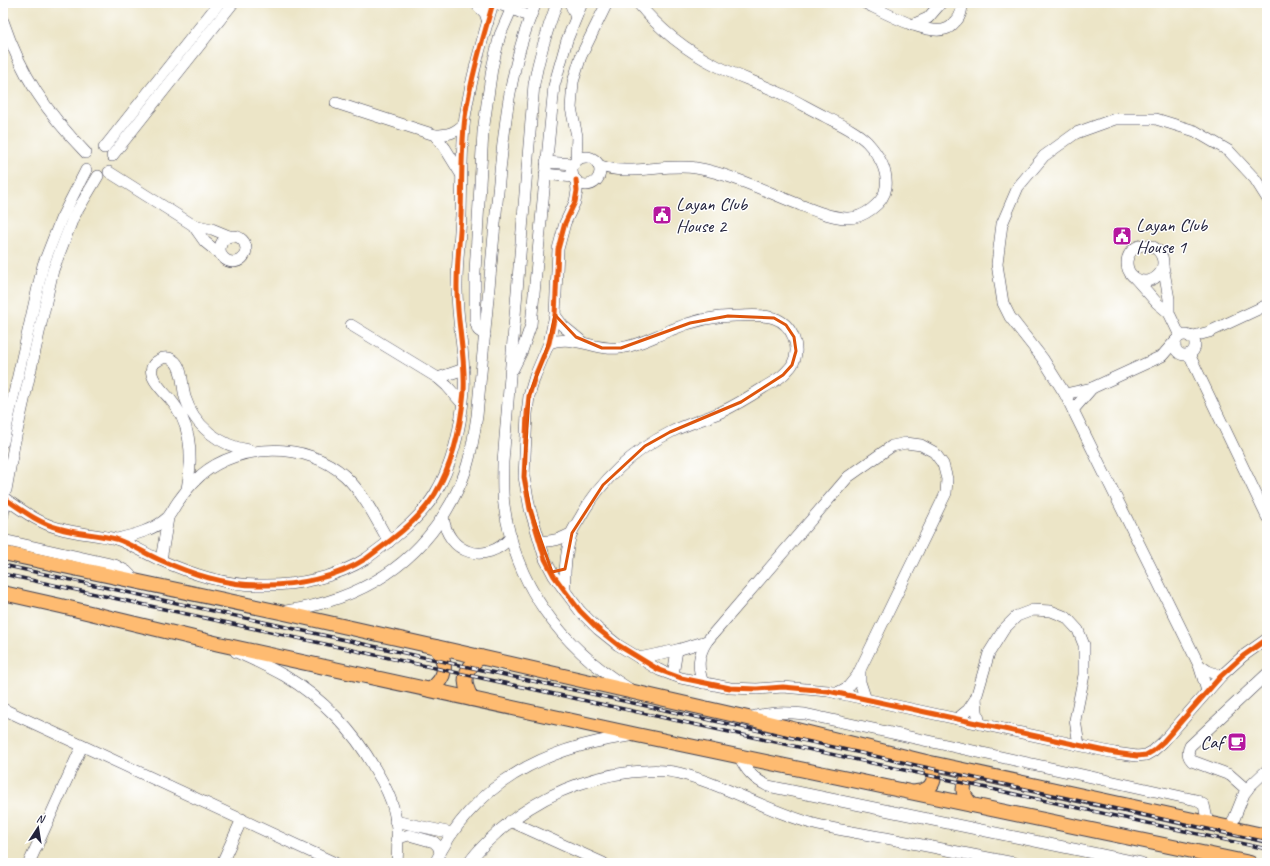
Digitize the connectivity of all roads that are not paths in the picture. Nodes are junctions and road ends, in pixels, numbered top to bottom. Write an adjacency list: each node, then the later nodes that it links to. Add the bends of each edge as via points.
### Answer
1 (219, 3): 24 (street)
2 (233, 3): 24 (street)
3 (475, 3): 14 (street, via 484,13)
4 (536, 3): 15 (street)
5 (557, 3): 57 (street, via 540,54 534,84)
6 (570, 3): 16 (street)
7 (582, 3): 16 (street)
8 (607, 3): 23 (street, via 581,56 573,82 571,108)
9 (638, 3): 30 (street, via 654,21 694,54 849,128 866,141 877,155 885,169 886,189 878,203 869,211 858,217 838,218 711,170 665,167)
10 (864, 3): 19 (street)
11 (942, 3): 19 (street, via 928,18)
12 (961, 3): 19 (street, via 958,20 948,29 934,30)
13 (512, 6): 14 (street); 15 (street); 17 (street)
14 (492, 10): 17 (street); 21 (street, via 470,89)
15 (530, 17): 50 (street, via 515,68 504,125)
16 (576, 17): 26 (street, via 554,86)
17 (506, 19): 50 (street, via 492,68 483,132 475,320 478,330)
18 (3, 21): 25 (street, via 25,74 40,99)
19 (912, 25)
20 (336, 103): 22 (street)
21 (464, 124): 22 (street, via 446,135); 33 (street)
22 (435, 135): 33 (street)
23 (577, 136): 27 (street); 28 (street)
24 (108, 152): 25 (street, via 95,147); 31 (street, via 113,164)
25 (86, 153): 29 (street, via 83,160)
26 (546, 162): 27 (street); 32 (street)
27 (575, 162): 28 (street, via 584,157); 35 (street, via 572,168)
28 (596, 162): 30 (street); 36 (street, via 600,170)
29 (86, 170): 34 (street, via 93,176); 63 (street, via 61,219 44,266)
30 (617, 170): 36 (street)
31 (109, 172): 34 (street); 40 (street)
32 (545, 174): 35 (street); 57 (street, via 531,325 522,352)
33 (461, 175): 56 (street, via 461,233 457,284)
34 (98, 176): 66 (street, via 73,218 53,270)
35 (575, 178): 37 (street, via 581,184); 39 (street)
36 (598, 178): 37 (street)
37 (588, 184): 39 (street, via 582,197)
38 (1267, 198): 60 (street, via 1255,179 1229,151 1195,131 1156,119 1115,119 1076,133 1044,156 1018,187 1002,224 997,264 1005,308 1055,376)
39 (575, 202): 47 (street, via 565,222 558,249)
40 (193, 225): 41 (street); 42 (street, via 205,242)
41 (229, 236): 42 (street, via 220,244); 42 (street, via 242,240 246,248 245,254 242,259 233,263 227,262)
42 (221, 256)
43 (1163, 266): 44 (street, via 1159,274 1152,279 1143,280); 44 (street, via 1160,253 1154,247 1145,244 1136,247 1130,253 1127,262); 46 (street)
44 (1135, 277): 46 (street)
45 (1267, 305): 49 (street)
46 (1169, 313): 51 (street)
47 (555, 315): 52 (street, via 568,331); 53 (street)
48 (351, 325): 58 (street)
49 (1209, 332): 51 (street); 54 (street)
50 (485, 335): 68 (street, via 471,453 460,486)
51 (1182, 338): 54 (street, via 1194,342); 54 (street, via 1175,348 1176,351); 55 (street)
52 (584, 342): 53 (street, via 564,339); 71 (street, via 602,348 621,348 709,318 760,316 774,318 786,325 794,337 796,351 792,365 783,375 742,402 670,432 623,464 602,484)
53 (549, 343): 75 (street, via 529,396 526,420 524,477)
54 (1188, 353): 55 (street); 69 (street)
55 (1162, 356): 59 (street)
56 (464, 369): 58 (street); 61 (street)
57 (510, 372): 72 (street, via 503,504)
58 (438, 378): 61 (street)
59 (1092, 388): 60 (street); 62 (street)
60 (1065, 394): 62 (street)
61 (462, 403): 76 (street, via 458,433 435,494 421,513)
62 (1073, 410): 93 (street)
63 (3, 442)
64 (255, 451): 65 (street, via 217,464); 65 (street, via 225,443 200,424 185,397 178,365 168,358 157,360 151,371 153,377 173,402 188,435 191,471); 76 (street, via 284,451 306,455 326,463 344,475 359,491)
65 (187, 489): 70 (street)
66 (5, 497): 67 (street); 74 (street, via 40,521 58,528)
67 (3, 514)
68 (444, 516): 72 (street, via 444,525 452,540 469,552 490,552); 84 (street, via 424,543 397,567 368,586 336,600)
69 (1267, 517)
70 (168, 518): 74 (street, via 135,535); 78 (street)
71 (572, 533): 75 (street, via 551,542); 79 (street)
72 (510, 537): 101 (street, via 529,586 553,623 582,655)
73 (3, 540): 81 (street, via 115,565)
74 (117, 540): 78 (street)
75 (540, 541): 80 (street)
76 (389, 542): 78 (street, via 344,570 320,578 270,585 221,582)
77 (3, 554): 81 (main road)
78 (161, 560)
79 (565, 570): 80 (street); 82 (street)
80 (552, 572): 82 (street)
81 (137, 582): 84 (main road)
82 (565, 591): 92 (street, via 598,629)
83 (3, 593): 87 (main road)
84 (280, 612): 88 (main road)
85 (1267, 639): 97 (street)
86 (707, 641): 89 (street); 90 (street); 94 (street, via 848,477 892,446 906,443 921,445 934,452 943,464 947,478 946,493)
87 (219, 644): 99 (main road); 123 (street, via 285,676 332,712 369,758 383,784 394,811)
88 (436, 647): 91 (main road); 99 (main road, via 443,658 444,673 438,684)
89 (682, 649): 90 (street); 92 (street); 96 (street)
90 (700, 656): 98 (street, via 699,666)
91 (480, 657): 101 (main road); 104 (main road, via 470,666 465,678)
92 (639, 658): 96 (street)
93 (1199, 665): 97 (street); 100 (street)
94 (860, 670): 102 (street, via 848,687); 105 (street, via 860,682)
95 (1267, 674): 119 (street, via 1190,746 1188,752 1192,761 1230,775)
96 (673, 675): 98 (street)
97 (1221, 676): 100 (street)
98 (703, 683): 102 (street, via 730,688 783,687)
99 (430, 690): 104 (main road)
100 (1207, 691): 114 (street, via 1163,742 1146,755 1127,756)
101 (633, 692): 107 (main road)
102 (837, 693): 105 (street)
103 (976, 698): 108 (street, via 968,710); 109 (street, via 989,653 1004,628 1017,616 1033,610 1051,610 1066,618 1078,630 1084,645 1084,675); 110 (street)
104 (472, 699): 111 (main road)
105 (866, 700): 108 (street)
106 (3, 709): 113 (street)
107 (748, 718): 116 (main road); 125 (street, via 783,712 805,714 1196,800 1204,805)
108 (957, 719): 110 (street)
109 (1075, 720): 112 (street); 114 (street)
110 (980, 724): 112 (street)
111 (637, 735): 115 (main road); 127 (street, via 581,745 516,773 476,804)
112 (1060, 742): 114 (street)
113 (82, 746): 122 (street); 133 (street)
114 (1079, 746)
115 (739, 756): 120 (main road); 131 (street, via 750,774 768,786)
116 (926, 762): 118 (main road); 120 (main road, via 933,772 932,784 922,792)
117 (1267, 770): 119 (street)
118 (978, 774): 121 (main road, via 966,781 964,787 964,794); 125 (main road)
119 (1247, 790): 126 (street)
120 (916, 792): 121 (main road)
121 (972, 805): 132 (main road)
122 (242, 819): 134 (street); 135 (street)
123 (395, 821): 127 (street); 129 (street)
124 (510, 821): 138 (street, via 490,838); 139 (street); 140 (street, via 562,790 613,774 649,770 677,773 710,782 776,811 817,824)
125 (1208, 824): 126 (main road)
126 (1230, 829): 128 (main road)
127 (452, 833): 130 (street)
128 (1267, 836)
129 (396, 840): 130 (street, via 409,835 434,842); 136 (street)
130 (440, 852): 137 (street)
131 (1096, 854): 141 (street); 142 (street)
132 (1212, 859): 143 (main road)
133 (29, 863)
134 (222, 863)
135 (335, 863)
136 (397, 863)
137 (435, 863)
138 (469, 863)
139 (603, 863)
140 (1014, 863)
141 (1103, 863)
142 (1141, 863)
143 (1250, 863)

